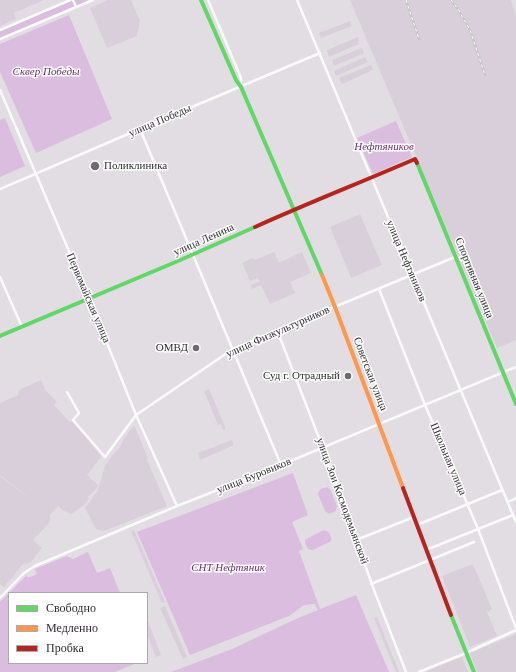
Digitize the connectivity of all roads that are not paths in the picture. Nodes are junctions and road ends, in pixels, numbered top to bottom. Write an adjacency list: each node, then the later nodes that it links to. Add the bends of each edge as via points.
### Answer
1 (71, 0): 6 (street); 7 (street)
2 (93, 0): 6 (street)
3 (201, 0): 10 (street, Советская улица)
4 (208, 0): 10 (street, Советская улица, via 241,78)
5 (297, 0): 9 (street, улица Нефтяников)
6 (76, 7): 8 (street)
7 (0, 30)
8 (0, 39)
9 (320, 53): 10 (street, улица Победы); 15 (street, улица Нефтяников)
10 (241, 87): 12 (street, улица Победы); 17 (street, Советская улица)
11 (0, 90): 14 (street, Первомайская улица)
12 (140, 129): 14 (street, улица Победы); 18 (street)
13 (414, 159): 15 (street, улица Ленина); 19 (street, Спортивная улица)
14 (36, 174): 16 (street, улица Победы); 23 (street, Первомайская улица)
15 (372, 178): 17 (street, улица Ленина); 20 (street, улица Нефтяников)
16 (0, 190)
17 (293, 210): 18 (street, улица Ленина); 24 (street, Советская улица)
18 (192, 255): 23 (street, улица Ленина); 28 (street)
19 (456, 257): 20 (street, улица Физкультурников); 30 (street, Спортивная улица)
20 (412, 275): 22 (street, улица Физкультурников); 31 (street, улица Нефтяников)
21 (0, 277): 25 (street)
22 (379, 289): 24 (street, улица Физкультурников); 34 (street, Школьная улица)
23 (89, 298): 25 (street, улица Ленина); 35 (street, Первомайская улица)
24 (335, 307): 26 (street, улица Физкультурников); 36 (street, Советская улица)
25 (22, 327): 27 (street, улица Ленина)
26 (277, 330): 28 (street, улица Физкультурников); 37 (street, улица Зои Космодемьянской)
27 (0, 336)
28 (233, 349): 35 (street, улица Физкультурников); 38 (street)
29 (516, 367): 30 (street, улица Буровиков)
30 (503, 373): 31 (street, улица Буровиков); 33 (street, Спортивная улица)
31 (461, 390): 34 (street, улица Буровиков); 39 (street, улица Нефтяников)
32 (67, 392): 35 (street, улица Физкультурников, via 78,413 74,420 105,457)
33 (516, 404)
34 (425, 405): 36 (street, улица Буровиков); 42 (street, Школьная улица)
35 (136, 415): 43 (street, Первомайская улица)
36 (379, 424): 37 (street, улица Буровиков); 45 (street, Советская улица)
37 (323, 448): 38 (street, улица Буровиков); 49 (street, улица Зои Космодемьянской)
38 (281, 466): 43 (street, улица Буровиков)
39 (502, 490): 41 (street, улица Нефтяников); 42 (street)
40 (516, 498): 41 (street)
41 (508, 502): 44 (street, улица Нефтяников)
42 (467, 504): 47 (street); 48 (street, Школьная улица)
43 (177, 506): 54 (street, улица Буровиков, via 35,566 24,573)
44 (513, 515): 46 (street, улица Нефтяников); 48 (street)
45 (414, 517): 47 (street, Советская улица); 49 (street)
46 (516, 522)
47 (417, 525): 51 (street, Советская улица)
48 (478, 529): 51 (street); 55 (street, Школьная улица)
49 (356, 540): 53 (street, улица Зои Космодемьянской)
50 (474, 542): 52 (street)
51 (426, 550): 52 (street, Советская улица)
52 (430, 560): 53 (street); 56 (street, Советская улица)
53 (371, 584): 57 (street, улица Зои Космодемьянской)
54 (0, 598)
55 (516, 629): 56 (street)
56 (466, 653): 58 (street); 59 (street, Советская улица)
57 (406, 672)
58 (419, 672)
59 (474, 672)

